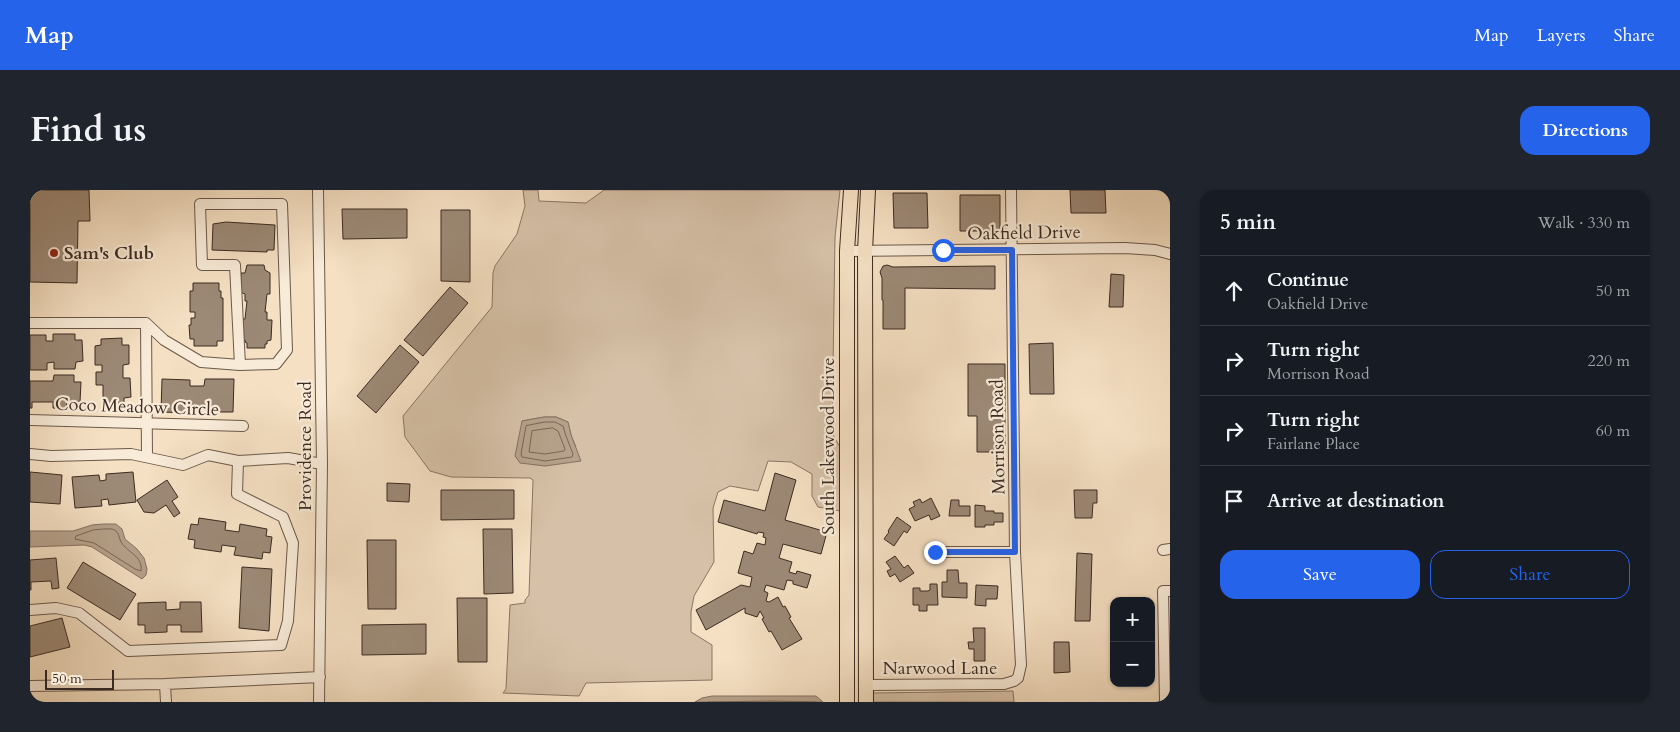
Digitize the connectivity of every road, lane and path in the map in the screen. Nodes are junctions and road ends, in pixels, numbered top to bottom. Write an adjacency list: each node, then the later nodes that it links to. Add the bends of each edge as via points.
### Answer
1 (318, 190): 18 (street, Providence Road)
2 (850, 190): 6 (main road, South Lakewood Drive)
3 (868, 190): 7 (main road)
4 (1011, 190): 5 (street, Morrison Road)
5 (1012, 250): 7 (street, Oakfield Drive); 8 (street, Oakfield Drive, via 1141,248); 20 (street, Morrison Road)
6 (847, 251): 7 (street, Oakfield Drive); 30 (main road, South Lakewood Drive)
7 (865, 251): 26 (main road)
8 (1170, 254)
9 (30, 323): 10 (street)
10 (146, 323): 11 (street, via 164,340 201,362); 13 (street)
11 (240, 365): 11 (street, via 276,364 287,350 282,204 200,204 202,265 235,266)
12 (30, 420): 13 (street, Coco Meadow Circle)
13 (148, 424): 14 (street, Coco Meadow Circle); 16 (street)
14 (243, 426)
15 (30, 454): 16 (street, via 131,454)
16 (148, 457): 17 (street, via 184,465 208,455)
17 (238, 461): 18 (street, via 288,458); 22 (street, via 237,494 283,517 292,543 288,621 281,645 128,651 79,613 56,608)
18 (322, 464): 23 (street, Providence Road)
19 (935, 552): 20 (street)
20 (1015, 552): 24 (street, Morrison Road, via 1021,665)
21 (1170, 591): 32 (street, via 1163,591)
22 (30, 610)
23 (320, 677): 25 (street); 29 (street, Providence Road)
24 (1014, 682): 26 (street, Narwood Lane)
25 (165, 684): 27 (street); 28 (street)
26 (866, 685): 31 (main road)
27 (30, 686)
28 (166, 702)
29 (319, 702)
30 (847, 702)
31 (866, 702)
32 (1165, 702)

